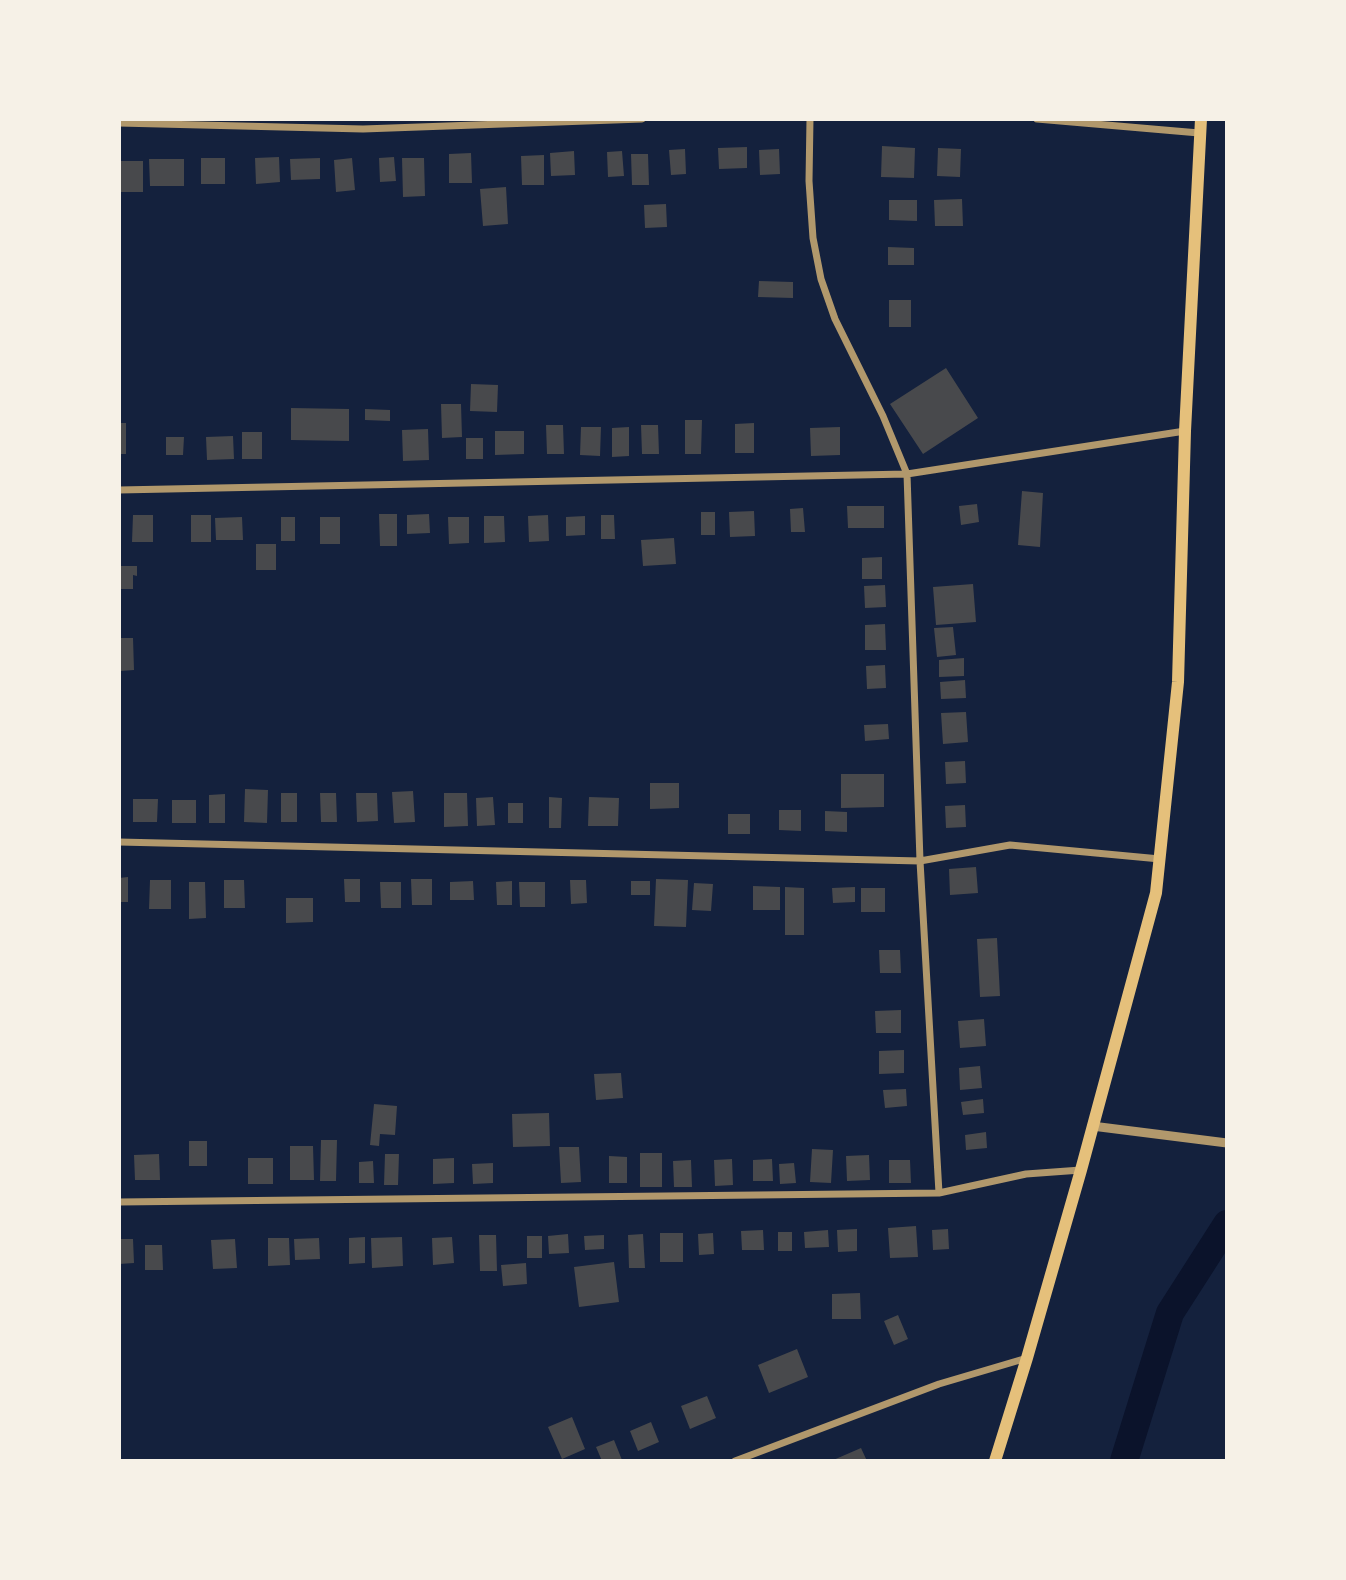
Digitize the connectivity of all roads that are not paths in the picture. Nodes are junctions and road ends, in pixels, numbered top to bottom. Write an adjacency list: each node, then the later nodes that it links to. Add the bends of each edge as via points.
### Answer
1 (642, 119): 5 (street, via 363,129)
2 (810, 119): 8 (street, via 808,181 821,279)
3 (1037, 119): 6 (street)
4 (1201, 119): 6 (highway)
5 (119, 123)
6 (1199, 133): 7 (highway)
7 (1185, 431): 8 (street); 11 (highway, via 1178,682)
8 (907, 474): 9 (street); 12 (street)
9 (119, 490)
10 (119, 842): 12 (street)
11 (1160, 859): 12 (street, via 1010,845); 13 (highway, via 1156,893)
12 (920, 861): 16 (street)
13 (1092, 1126): 14 (street); 15 (highway)
14 (1227, 1143)
15 (1081, 1170): 16 (street, via 1026,1174); 18 (highway)
16 (939, 1193): 17 (street)
17 (119, 1202)
18 (1027, 1359): 19 (street, via 939,1384); 20 (highway)
19 (735, 1461)
20 (995, 1461)

